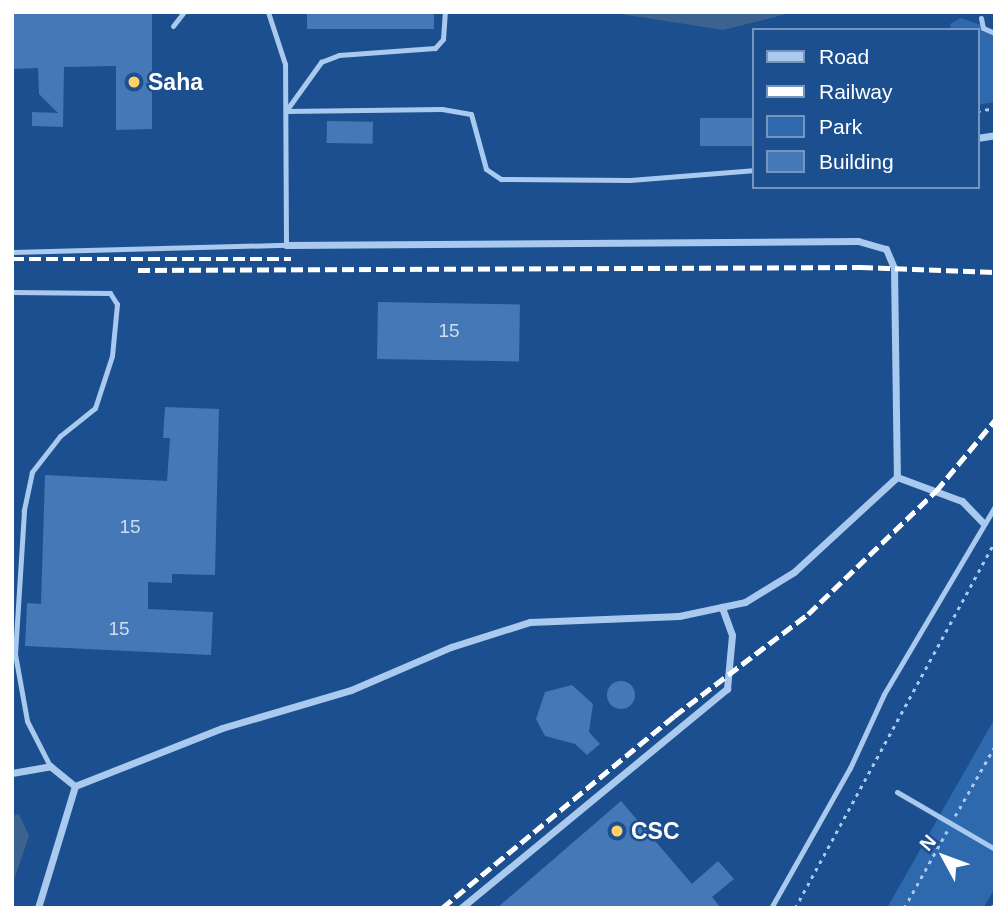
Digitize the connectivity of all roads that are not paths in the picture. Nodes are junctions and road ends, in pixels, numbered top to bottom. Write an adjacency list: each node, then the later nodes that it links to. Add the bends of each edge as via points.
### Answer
1 (184, 12): 5 (lane)
2 (268, 12): 7 (lane, via 285,64)
3 (445, 12): 7 (lane, via 443,39 435,48 330,58 301,85)
4 (981, 18): 6 (lane, via 983,28)
5 (173, 26)
6 (995, 33)
7 (286, 111): 8 (lane, via 442,109 471,114 486,169 501,179 630,180); 9 (lane)
8 (752, 170)
9 (286, 245): 10 (lane); 12 (street, via 858,241 886,249 894,268)
10 (12, 252)
11 (12, 292): 16 (lane, via 110,293 117,304 112,356 96,408 60,436 32,472 24,511 15,654 27,721)
12 (897, 477): 14 (street, via 962,501); 15 (street, via 794,572 745,602)
13 (995, 506): 14 (lane)
14 (983, 523): 23 (lane, via 884,694 850,768)
15 (722, 607): 18 (street, via 641,619 530,622 451,647 325,699 222,729); 22 (street, via 732,635 727,689)
16 (50, 766): 17 (street); 18 (street)
17 (12, 773)
18 (75, 786): 21 (street)
19 (897, 792): 20 (lane)
20 (995, 849)
21 (38, 908)
22 (461, 908)
23 (771, 908)

